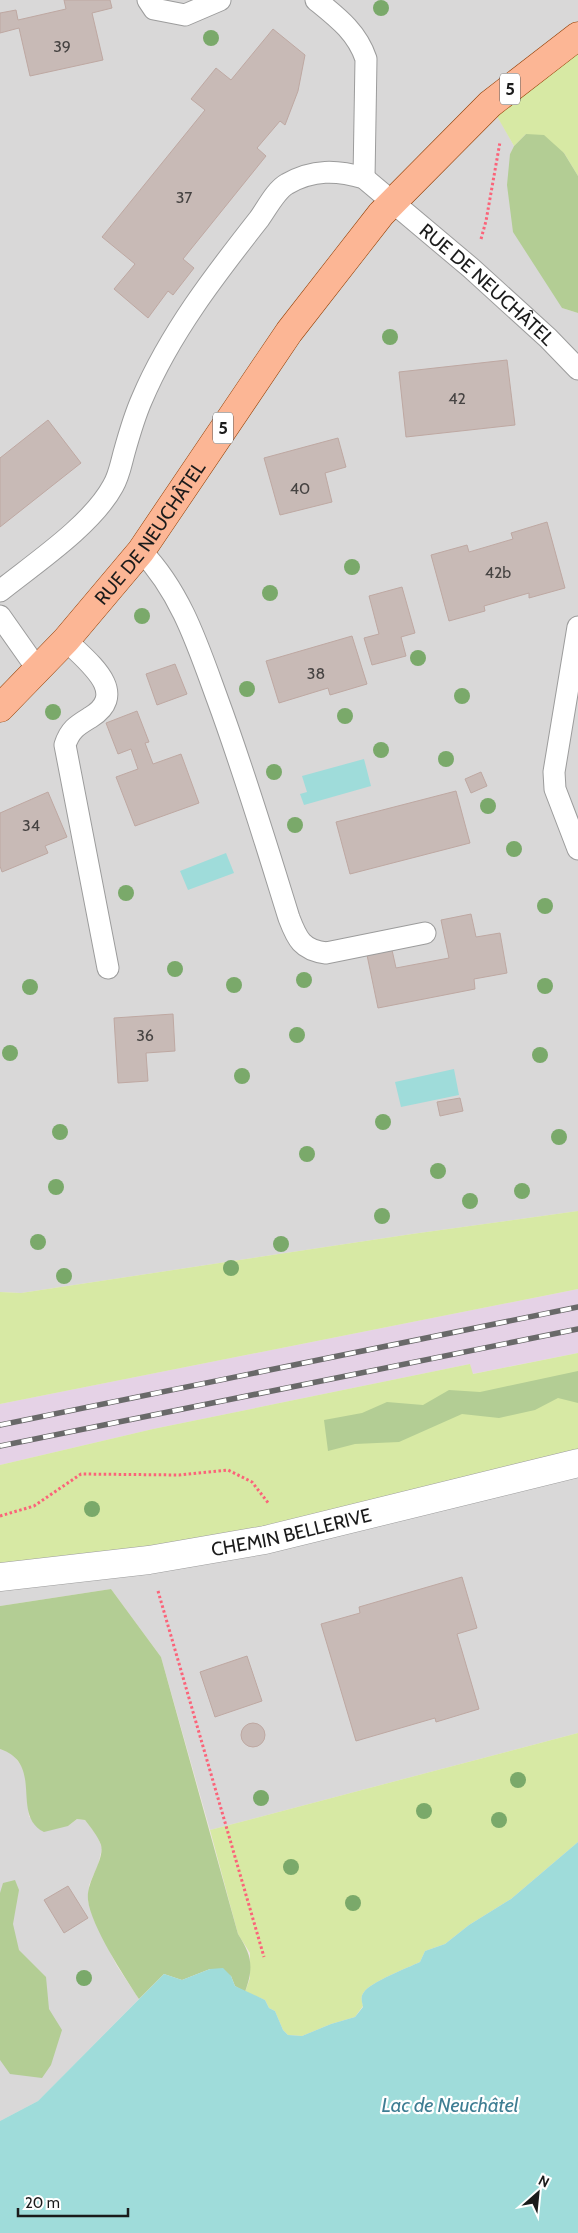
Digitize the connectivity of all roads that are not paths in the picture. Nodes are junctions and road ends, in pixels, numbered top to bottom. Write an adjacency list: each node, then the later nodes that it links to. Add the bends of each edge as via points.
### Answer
1 (148, 0): 2 (lane, via 154,9 186,15)
2 (220, 0)
3 (316, 0): 5 (lane, via 346,24 366,59)
4 (578, 36): 6 (main road, RUE DE NEUCHÂTEL / 5, via 490,104)
5 (364, 178): 6 (lane, RUE DE NEUCHÂTEL); 9 (lane, RUE DE NEUCHÂTEL, via 324,171 286,185 183,322 159,364 130,430 114,485 105,498 78,527)
6 (392, 202): 7 (lane, RUE DE NEUCHÂTEL, via 471,268); 8 (main road, RUE DE NEUCHÂTEL / 5, via 289,332)
7 (578, 369)
8 (141, 551): 12 (main road, RUE DE NEUCHÂTEL / 5); 18 (lane, via 172,589 191,626 236,751 289,918 303,945 314,952 326,953)
9 (0, 591)
10 (0, 616): 13 (lane)
11 (578, 627): 15 (lane, via 554,772 555,789)
12 (66, 640): 13 (main road, RUE DE NEUCHÂTEL / 5); 19 (lane, via 101,676 107,687 101,709 72,728 65,744)
13 (38, 670): 14 (main road, RUE DE NEUCHÂTEL / 5)
14 (0, 708)
15 (561, 805): 16 (lane); 17 (lane)
16 (578, 819)
17 (578, 850)
18 (425, 933)
19 (108, 968)
20 (578, 1463): 21 (street, CHEMIN BELLERIVE, via 281,1536 149,1560)
21 (0, 1577)

